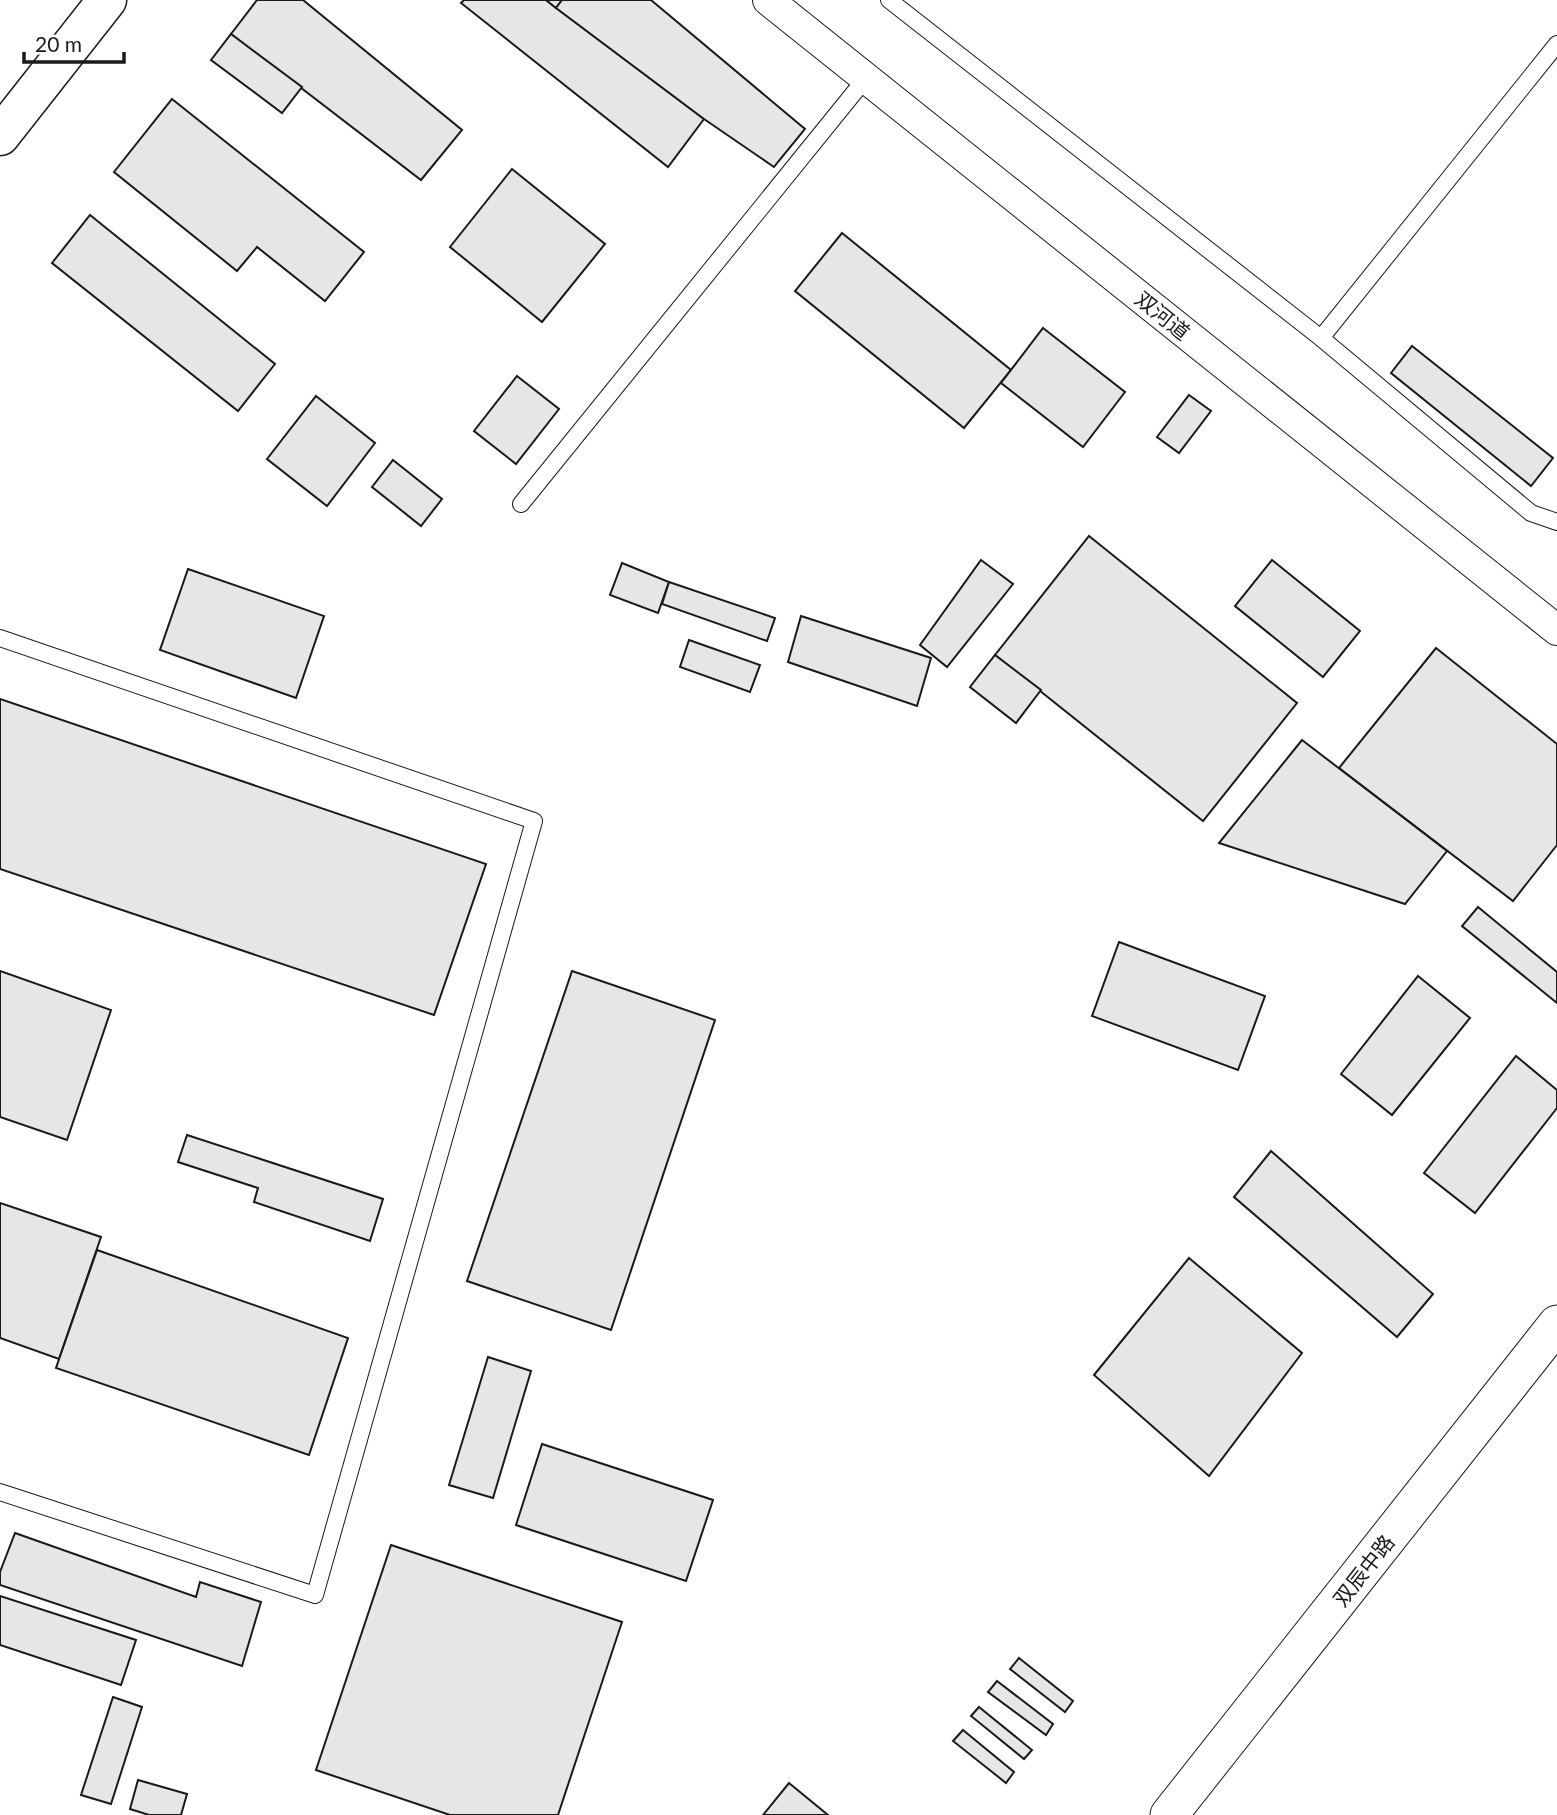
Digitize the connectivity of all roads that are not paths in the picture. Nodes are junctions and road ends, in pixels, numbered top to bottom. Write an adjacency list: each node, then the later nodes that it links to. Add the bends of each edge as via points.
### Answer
1 (107, 0): 6 (main road)
2 (768, 0): 5 (street, 双河道)
3 (889, 0): 7 (lane)
4 (1557, 44): 7 (lane)
5 (866, 78): 8 (lane); 10 (street, 双河道)
6 (0, 136)
7 (1321, 338): 9 (lane, via 1531,513)
8 (520, 504)
9 (1557, 522)
10 (1557, 630)
11 (0, 638): 13 (lane, via 534,821 315,1595)
12 (1557, 1324): 14 (street, 双辰中路)
13 (0, 1492)
14 (1168, 1815)

